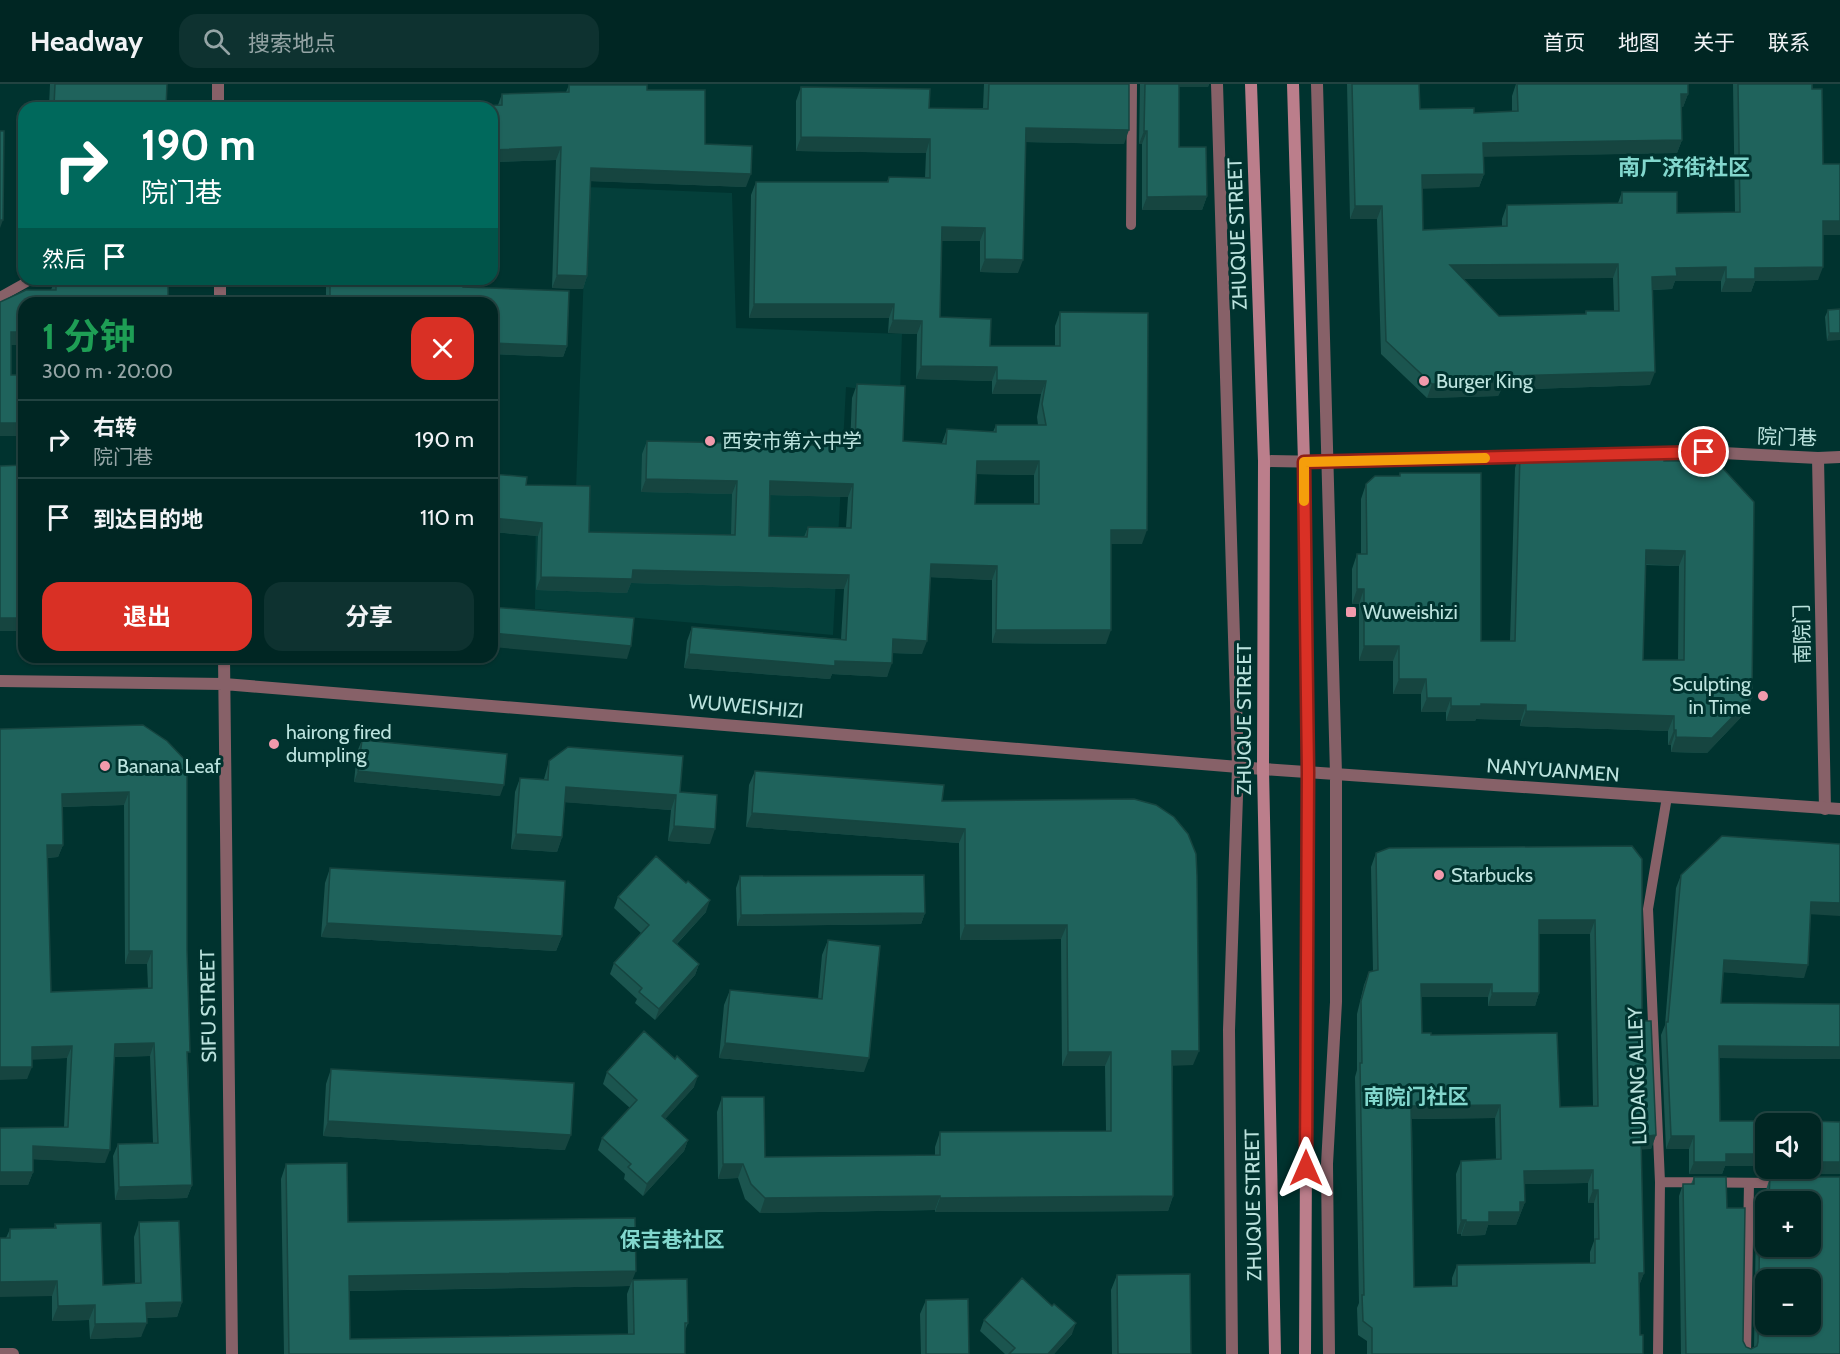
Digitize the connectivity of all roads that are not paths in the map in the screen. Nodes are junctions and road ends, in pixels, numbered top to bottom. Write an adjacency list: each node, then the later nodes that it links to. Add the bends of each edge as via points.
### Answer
1 (218, 84): 7 (street)
2 (1132, 84): 8 (lane)
3 (1217, 84): 19 (street)
4 (1251, 84): 13 (main road, ZHUQUE STREET)
5 (1293, 84): 14 (main road)
6 (1317, 84): 15 (street)
7 (218, 102)
8 (1131, 225)
9 (21, 285): 10 (lane)
10 (0, 297)
11 (1840, 457): 12 (street, 院门巷)
12 (1818, 458): 15 (street, 院门巷, via 1704,452); 24 (street, 南院门)
13 (1264, 461): 14 (street, 院门巷); 20 (main road, ZHUQUE STREET)
14 (1304, 462): 15 (street, 院门巷); 21 (main road)
15 (1326, 462): 22 (street)
16 (224, 663): 18 (street, SIFU STREET)
17 (0, 681): 18 (street, WUWEISHIZI)
18 (224, 684): 19 (street, WUWEISHIZI); 31 (street, SIFU STREET)
19 (1238, 767): 20 (street, WUWEISHIZI); 32 (street, via 1228,1030)
20 (1263, 769): 21 (street, NANYUANMEN); 33 (main road, ZHUQUE STREET)
21 (1308, 772): 22 (street, NANYUANMEN); 34 (main road)
22 (1336, 774): 23 (street, NANYUANMEN); 35 (street, via 1336,1002 1327,1164)
23 (1667, 797): 24 (street, NANYUANMEN); 26 (lane, LUDANG ALLEY, via 1648,909)
24 (1825, 809): 25 (street, NANYUANMEN)
25 (1840, 809)
26 (1660, 1182): 27 (lane); 36 (lane, LUDANG ALLEY)
27 (1749, 1183): 28 (lane); 37 (lane)
28 (1794, 1183)
29 (0, 1354): 30 (street)
30 (13, 1354)
31 (232, 1354)
32 (1232, 1354)
33 (1275, 1354)
34 (1305, 1354)
35 (1329, 1354)
36 (1658, 1354)
37 (1746, 1354)

